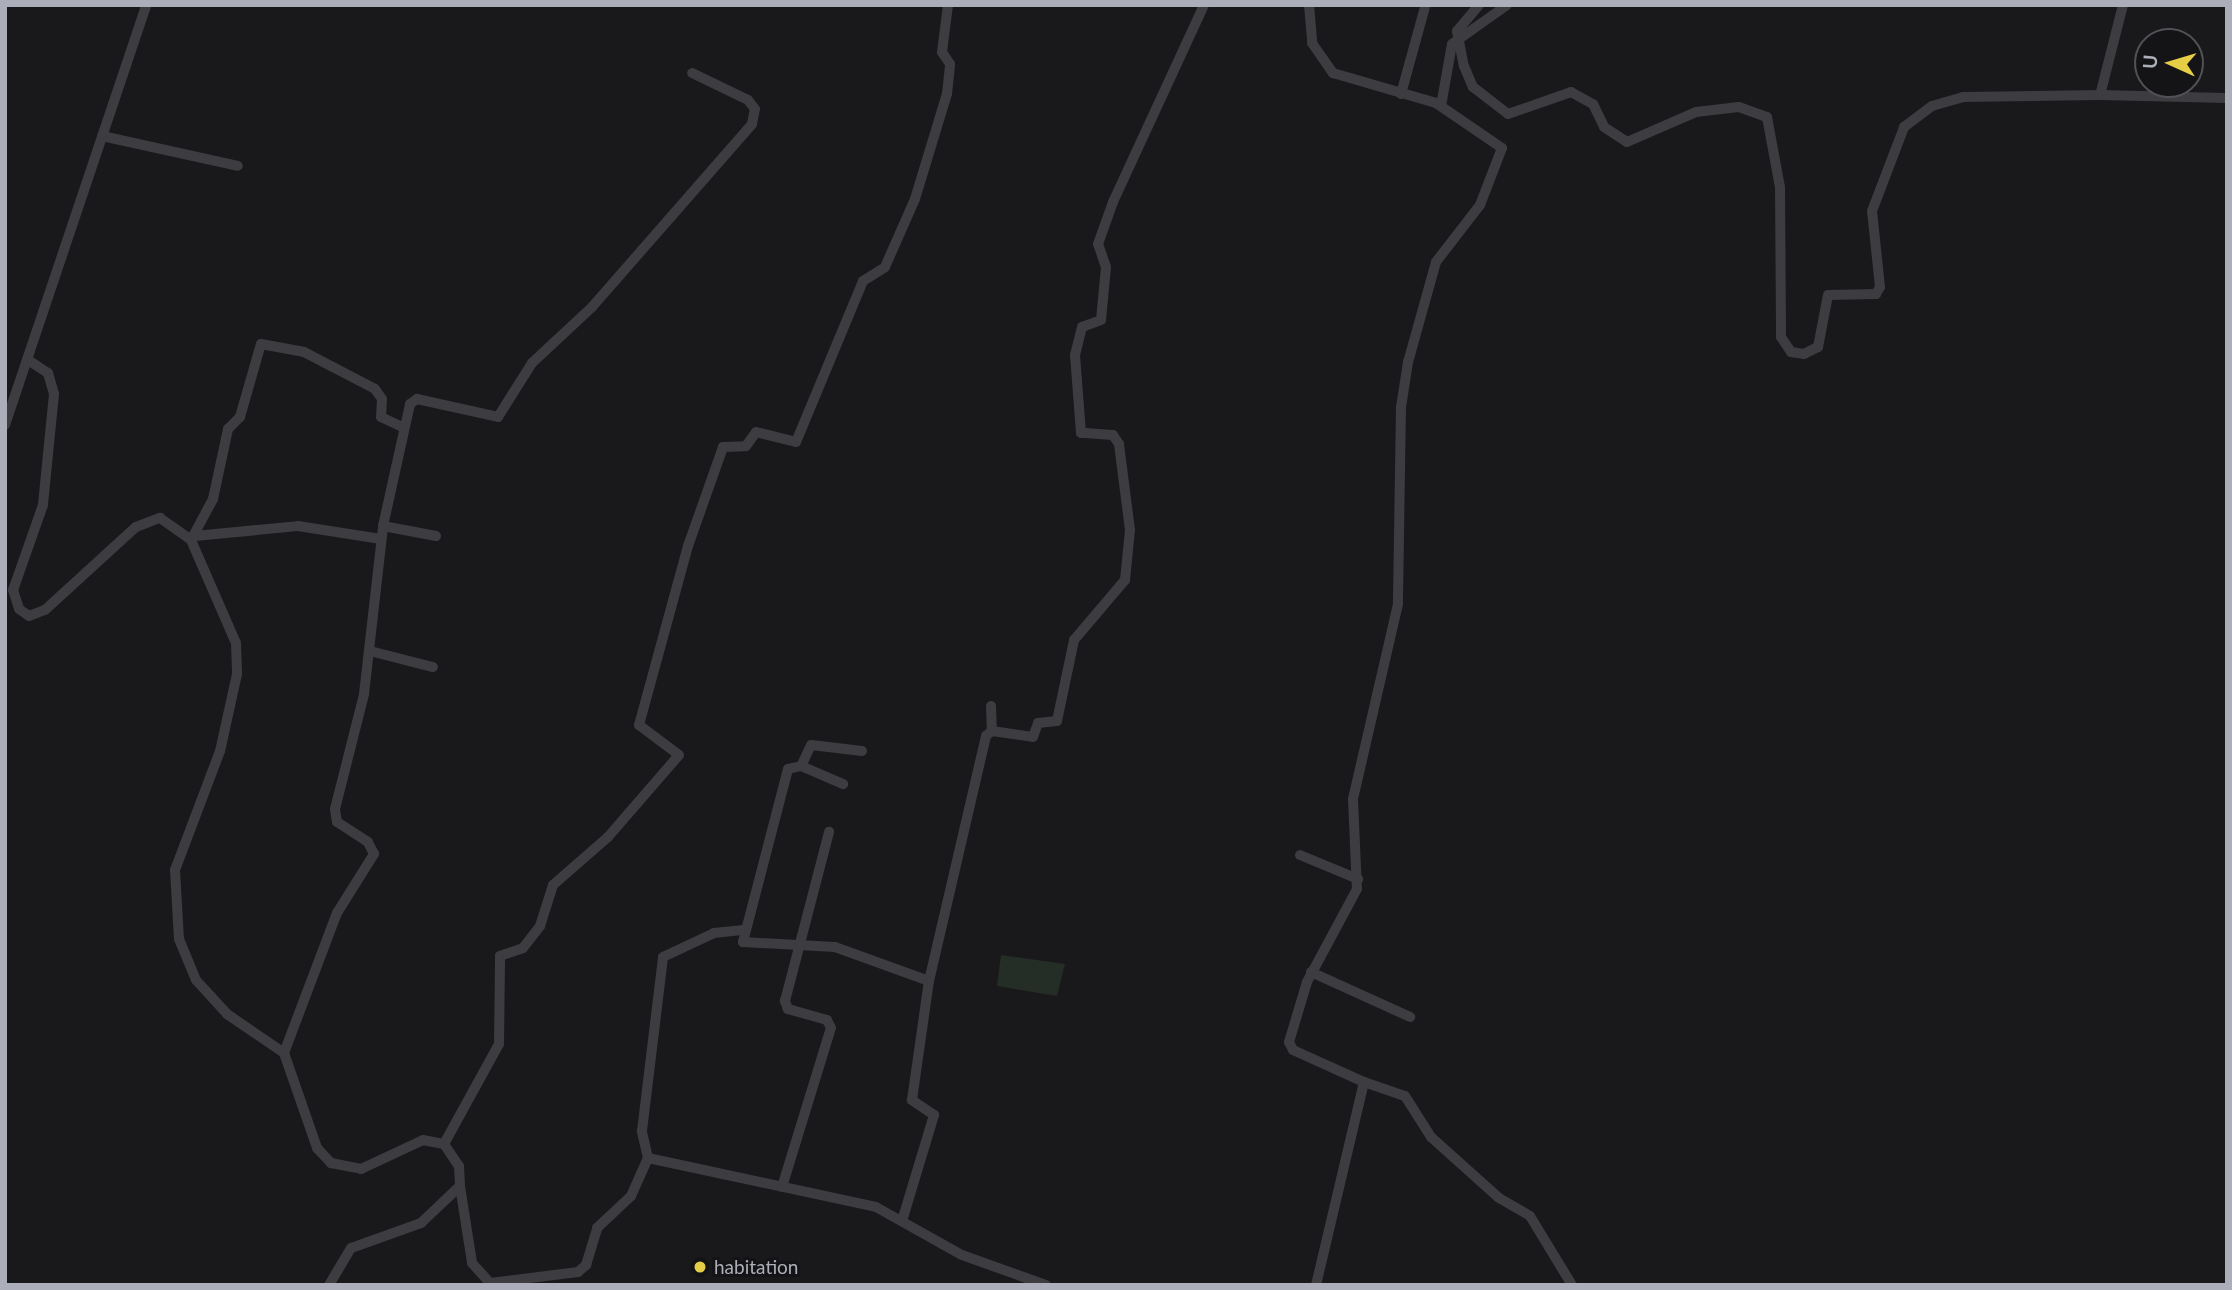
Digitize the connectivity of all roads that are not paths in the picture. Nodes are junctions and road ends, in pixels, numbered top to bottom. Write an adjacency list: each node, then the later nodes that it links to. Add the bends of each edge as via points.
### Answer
1 (146, 5): 15 (street)
2 (948, 5): 41 (street, via 947,94 915,199 885,267 863,281 796,442 756,432 746,446 723,447 688,546 639,725 678,755 608,837 553,885 540,926 523,948 500,956 499,1044)
3 (1203, 5): 27 (street, via 1113,202 1098,244 1106,267 1101,320 1082,327 1075,355 1081,433 1113,435 1119,444 1130,530 1125,580 1074,640 1057,721 1038,723 1033,737)
4 (1309, 5): 11 (street, via 1311,43 1325,66 1342,78)
5 (1479, 5): 9 (street, via 1458,28)
6 (1507, 5): 9 (street)
7 (2123, 5): 12 (street)
8 (1425, 7): 11 (street)
9 (1458, 39): 12 (street, via 1473,88 1508,114 1571,92 1594,104 1604,127 1627,142 1696,112 1739,107 1764,113 1780,187 1781,337 1791,352 1804,354 1818,347 1828,295 1876,293 1880,287 1872,211 1904,127 1932,106 1962,97); 14 (street, via 1448,56)
10 (692, 73): 19 (street, via 748,100 755,108 752,124 592,307 532,363 499,417 414,400)
11 (1401, 94): 14 (street)
12 (2100, 95): 13 (street)
13 (2227, 98)
14 (1441, 106): 33 (street, via 1455,121 1497,140 1502,151 1474,215 1436,262 1403,386 1398,604 1353,799)
15 (102, 136): 16 (street); 17 (street)
16 (238, 166)
17 (28, 360): 18 (street); 22 (street, via 48,373 54,394 43,505 13,590 19,610 29,615 45,610 149,520 171,520)
18 (5, 425)
19 (402, 427): 20 (street); 22 (street, via 382,417 382,398 375,389 304,352 261,344)
20 (383, 526): 21 (street); 23 (street)
21 (436, 536)
22 (193, 538): 23 (street, via 298,526); 39 (street, via 238,657 220,751 175,870 179,939 207,994)
23 (381, 539): 24 (street)
24 (370, 652): 25 (street); 39 (street, via 334,816 373,846 374,854 337,913)
25 (433, 667)
26 (990, 706): 27 (street)
27 (992, 731): 37 (street)
28 (862, 751): 29 (street, via 811,745)
29 (801, 766): 30 (street); 34 (street, via 787,770)
30 (843, 784)
31 (829, 832): 35 (street)
32 (1300, 855): 33 (street)
33 (1358, 879): 36 (street, via 1348,912)
34 (744, 930): 35 (street, via 747,945); 42 (street, via 714,933 663,957 641,1136)
35 (794, 945): 37 (street, via 838,948); 44 (street, via 786,1007 827,1020 831,1028)
36 (1311, 972): 38 (street); 40 (street, via 1289,1046)
37 (929, 981): 45 (street, via 912,1100 934,1117)
38 (1410, 1017)
39 (284, 1053): 41 (street, via 317,1148 331,1163 361,1169 418,1140)
40 (1364, 1082): 49 (street); 50 (street, via 1405,1096 1432,1137 1499,1198 1530,1216)
41 (444, 1144): 43 (street, via 459,1166)
42 (648, 1158): 44 (street); 46 (street, via 631,1196 597,1228 586,1265 578,1272)
43 (460, 1186): 46 (street, via 472,1263); 47 (street, via 421,1223 351,1248)
44 (782, 1187): 45 (street, via 876,1207)
45 (901, 1221): 48 (street, via 962,1255)
46 (484, 1283)
47 (329, 1285)
48 (1046, 1285)
49 (1316, 1285)
50 (1572, 1285)

